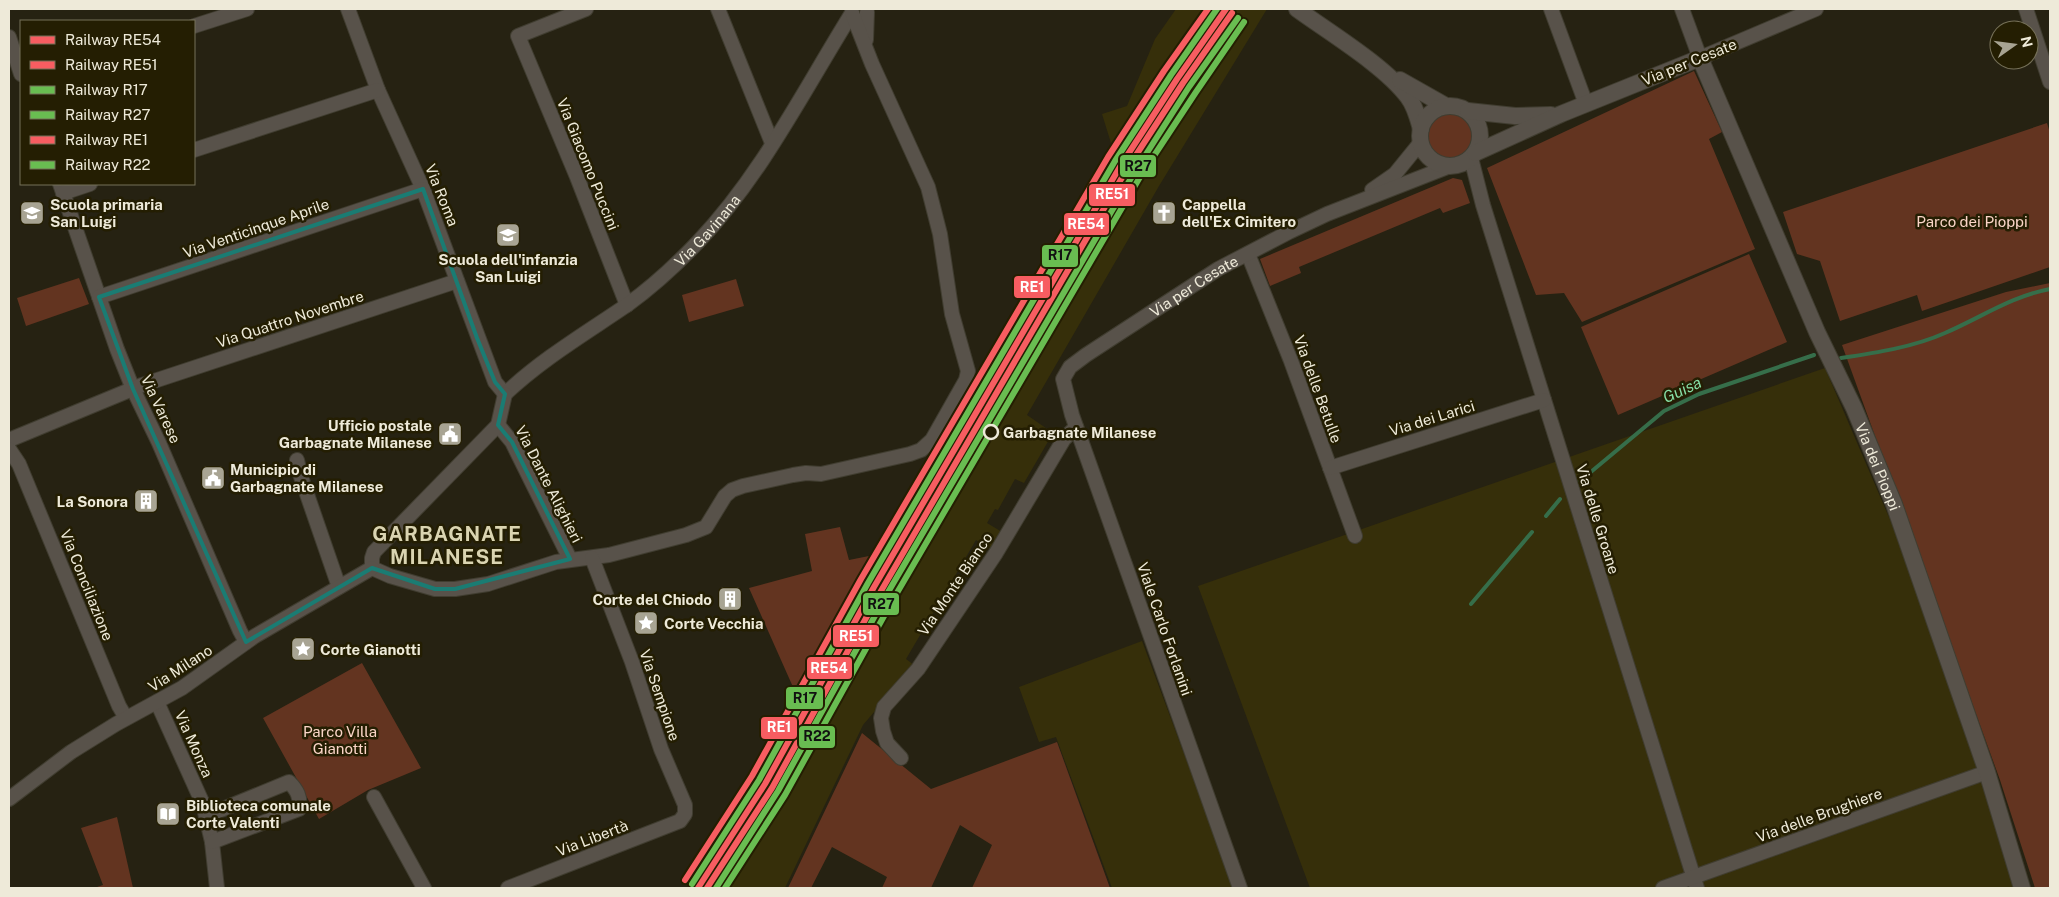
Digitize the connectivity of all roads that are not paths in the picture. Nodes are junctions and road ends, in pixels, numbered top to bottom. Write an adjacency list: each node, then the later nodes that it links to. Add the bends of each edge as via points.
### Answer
1 (247, 9): 12 (street)
2 (348, 9): 19 (street, Via Roma)
3 (586, 9): 36 (street, Via Giacomo Puccini, via 518,36)
4 (718, 9): 25 (street)
5 (1297, 9): 16 (street)
6 (1551, 9): 20 (street)
7 (1682, 9): 15 (street)
8 (1814, 9): 15 (street, Via per Cesate)
9 (2026, 9): 18 (street)
10 (869, 10): 11 (street, via 860,15); 14 (street, via 865,30)
11 (850, 11): 14 (street); 25 (street, Via Gavinana)
12 (195, 26)
13 (9, 37): 17 (street)
14 (867, 51): 49 (street, via 928,187 940,234 950,306 968,366 964,384 932,440 922,450 821,474 806,473 743,486 726,496 702,530)
15 (1700, 58): 20 (street, Via per Cesate); 57 (street, Via dei Pioppi, via 1894,504)
16 (1375, 66): 21 (street); 24 (street, via 1409,98 1416,110)
17 (20, 71)
18 (2050, 82)
19 (378, 90): 26 (street); 31 (street, Via Roma)
20 (1586, 104): 23 (street, Via per Cesate)
21 (1446, 106): 22 (street); 24 (street, via 1430,114)
22 (1468, 111): 23 (street, Via per Cesate, via 1515,116); 27 (street, via 1479,126 1479,144)
23 (1561, 114): 27 (street, Via per Cesate)
24 (1421, 135): 28 (street, via 1424,152 1440,164); 32 (street, Via per Cesate, via 1403,166 1382,184)
25 (772, 143): 36 (street, Via Gavinana, via 734,199 697,242)
26 (195, 150)
27 (1473, 156): 28 (street, via 1464,163); 40 (street, Via delle Groane, via 1472,170)
28 (1450, 166): 32 (street, Via per Cesate)
29 (83, 185): 30 (street)
30 (62, 188): 35 (street, Via Varese)
31 (423, 189): 34 (street, Via Roma); 35 (street, Via Venticinque Aprile)
32 (1337, 211): 33 (street, Via per Cesate)
33 (1248, 254): 37 (street, Via per Cesate, via 1086,355 1070,367); 47 (street, Via delle Betulle)
34 (457, 281): 38 (street, Via Quattro Novembre); 39 (street, Via Roma, via 495,382)
35 (99, 297): 38 (street, Via Varese)
36 (627, 304): 39 (street, Via Gavinana, via 556,352)
37 (1063, 379): 42 (street, Viale Carlo Forlanini)
38 (133, 389): 43 (street, Via Quattro Novembre); 53 (street, Via Varese)
39 (505, 394): 41 (street)
40 (1544, 400): 47 (street, Via dei Larici); 63 (street, Via delle Groane)
41 (498, 425): 50 (street, Via Dante Alighieri, via 512,442); 51 (street, via 374,552)
42 (1076, 427): 56 (street, Via Monte Bianco, via 1064,439 996,554 918,669 884,707 883,731); 67 (street, Viale Carlo Forlanini)
43 (14, 438): 46 (street, Via Conciliazione)
44 (9, 449): 46 (street, Via Conciliazione)
45 (297, 460): 52 (street)
46 (19, 464): 55 (street, Via Conciliazione)
47 (1330, 468): 48 (street, Via delle Betulle)
48 (1355, 536)
49 (592, 558): 50 (street); 60 (street, Via Sempione, via 661,749 685,805)
50 (570, 559): 51 (street, via 488,584 455,590 435,589)
51 (372, 568): 52 (street, Via Milano)
52 (339, 587): 53 (street, Via Milano)
53 (246, 642): 54 (street, Via Milano, via 203,675)
54 (157, 702): 55 (street, Via Milano); 61 (street, Via Monza, via 201,798)
55 (126, 718): 59 (street, Via Milano, via 72,752)
56 (901, 758)
57 (1987, 772): 63 (street, Via delle Brughiere); 69 (street, Via dei Pioppi)
58 (374, 797): 65 (street)
59 (9, 799)
60 (685, 814): 66 (street, Via Libertà, via 680,821)
61 (206, 816): 62 (street, Via Monza); 62 (street, via 288,782 301,800 299,809)
62 (212, 842): 64 (street, Via Monza)
63 (1695, 883): 68 (street, Via delle Brughiere)
64 (216, 888)
65 (424, 888)
66 (508, 888)
67 (1240, 888)
68 (1663, 888)
69 (2022, 888)

